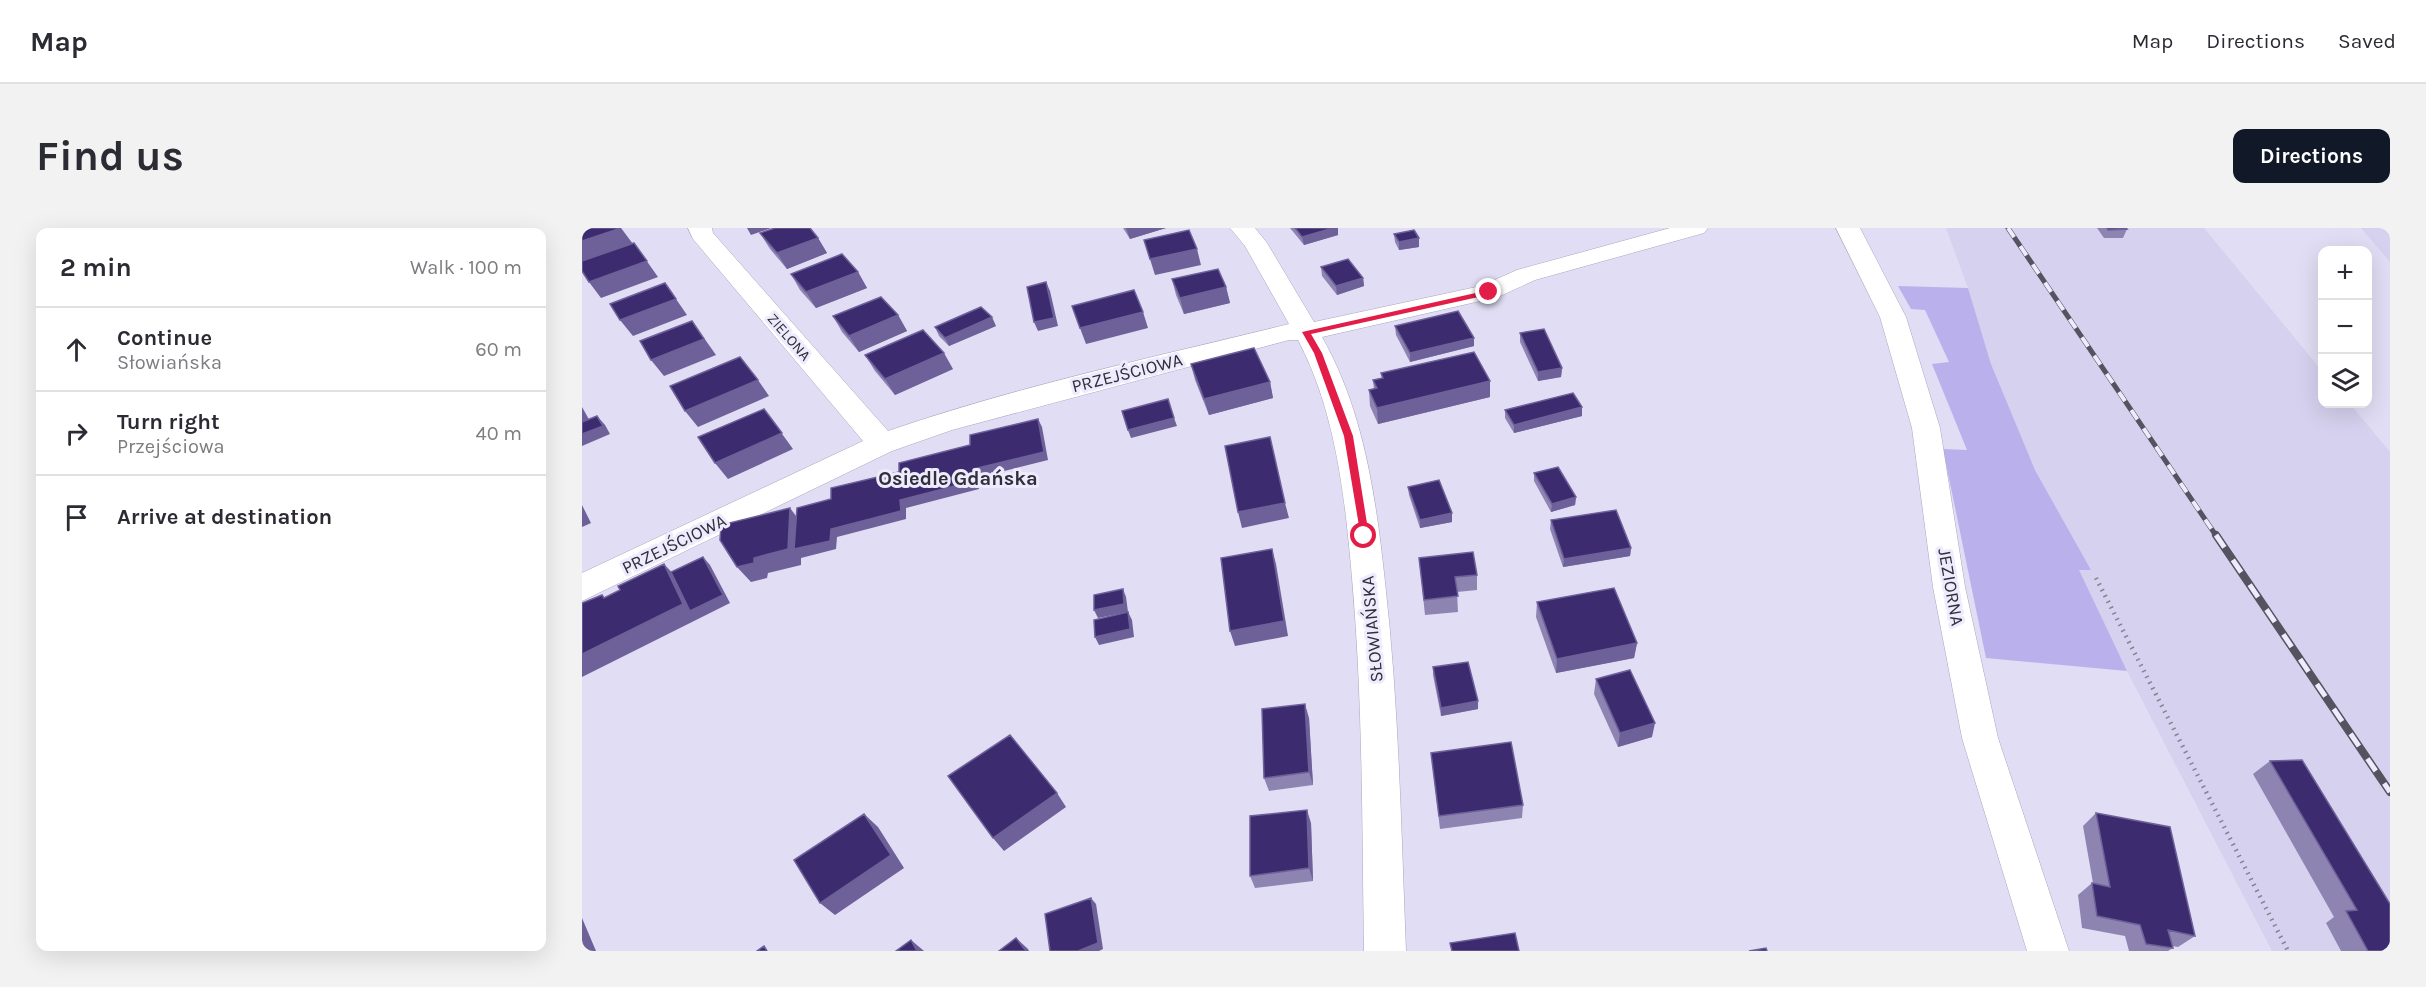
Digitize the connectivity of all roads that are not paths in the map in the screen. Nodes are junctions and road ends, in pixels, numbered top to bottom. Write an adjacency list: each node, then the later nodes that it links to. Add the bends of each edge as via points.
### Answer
1 (700, 228): 6 (street, ZIELONA, via 700,234)
2 (1242, 228): 5 (street, SŁOWIAŃSKA, via 1279,282)
3 (1696, 228): 5 (street, PRZEJŚCIOWA, via 1526,275 1489,292)
4 (1848, 228): 9 (street, JEZIORNA, via 1893,317 1926,428 1949,587 1980,738)
5 (1306, 332): 6 (street, PRZEJŚCIOWA, via 1289,332 1085,384 942,423); 8 (street, SŁOWIAŃSKA, via 1318,353 1348,436 1364,536 1377,665)
6 (882, 444): 7 (street, PRZEJŚCIOWA)
7 (582, 588)
8 (1385, 951)
9 (2048, 951)

